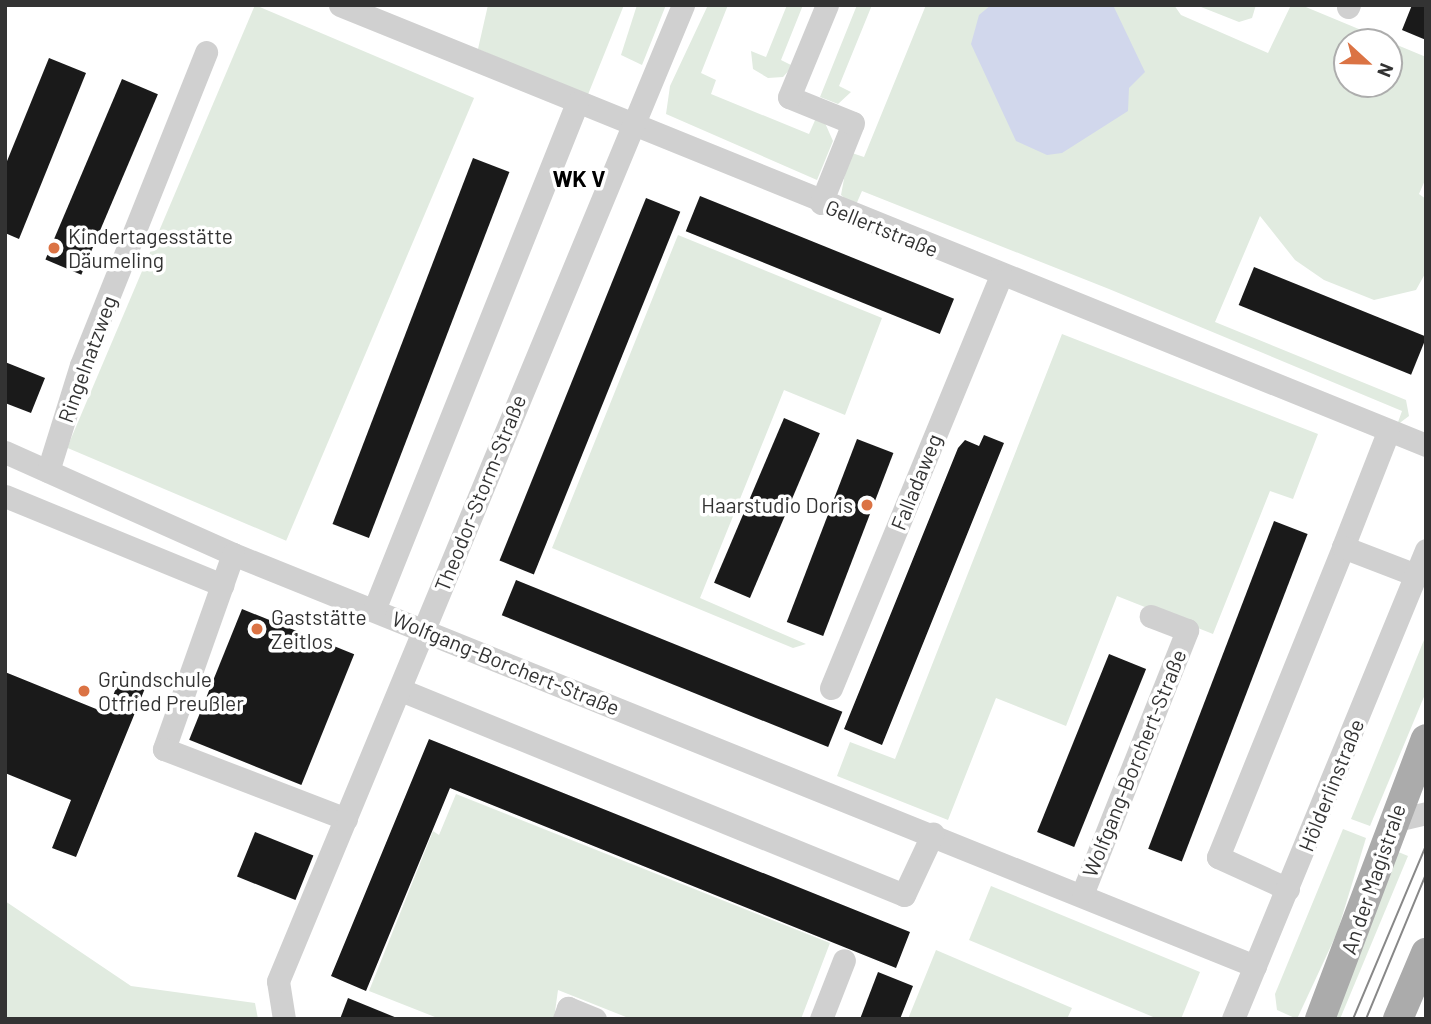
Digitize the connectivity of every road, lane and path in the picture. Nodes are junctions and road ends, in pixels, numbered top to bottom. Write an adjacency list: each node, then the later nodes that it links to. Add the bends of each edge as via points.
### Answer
1 (340, 5): 5 (street, Gellertstraße)
2 (683, 5): 6 (street, Theodor-Storm-Straße)
3 (827, 5): 7 (street, via 789,97 853,124)
4 (206, 52): 12 (street, Ringelnatzweg, via 81,365)
5 (577, 103): 6 (street, Gellertstraße); 19 (street)
6 (629, 124): 7 (street, Gellertstraße); 21 (street, Theodor-Storm-Straße)
7 (821, 203): 8 (street, Gellertstraße)
8 (1002, 276): 9 (street, Gellertstraße); 22 (street, Falladaweg)
9 (1388, 432): 10 (street, Gellertstraße); 14 (street)
10 (1426, 444)
11 (5, 452): 12 (street, Wolfgang-Borchert-Straße)
12 (48, 471): 16 (street, Wolfgang-Borchert-Straße)
13 (5, 496): 18 (street)
14 (1343, 547): 17 (street); 29 (street, via 1218,857)
15 (1426, 550): 17 (street, Hölderlinstraße)
16 (233, 554): 18 (street); 19 (street, Wolfgang-Borchert-Straße)
17 (1416, 575): 29 (street, Hölderlinstraße)
18 (222, 585): 26 (street, via 164,749)
19 (374, 610): 21 (street, Wolfgang-Borchert-Straße)
20 (1151, 616): 30 (street, Wolfgang-Borchert-Straße, via 1187,630)
21 (425, 630): 23 (street, Theodor-Storm-Straße); 28 (street, Wolfgang-Borchert-Straße)
22 (831, 688)
23 (401, 690): 26 (street, Theodor-Storm-Straße); 28 (street, via 904,895)
24 (1426, 739): 27 (main road, An der Magistrale)
25 (1426, 813): 27 (street)
26 (346, 819): 34 (street, Theodor-Storm-Straße, via 278,981)
27 (1392, 821): 39 (main road, An der Magistrale)
28 (933, 833): 30 (street, Wolfgang-Borchert-Straße)
29 (1288, 889): 33 (street, Hölderlinstraße)
30 (1083, 892): 33 (street, Wolfgang-Borchert-Straße)
31 (1426, 953): 40 (main road)
32 (844, 960): 37 (street)
33 (1255, 966): 38 (street, Hölderlinstraße)
34 (284, 1019)
35 (564, 1019): 36 (street, via 568,1008)
36 (595, 1019)
37 (821, 1019)
38 (1233, 1019)
39 (1321, 1019)
40 (1398, 1019)

